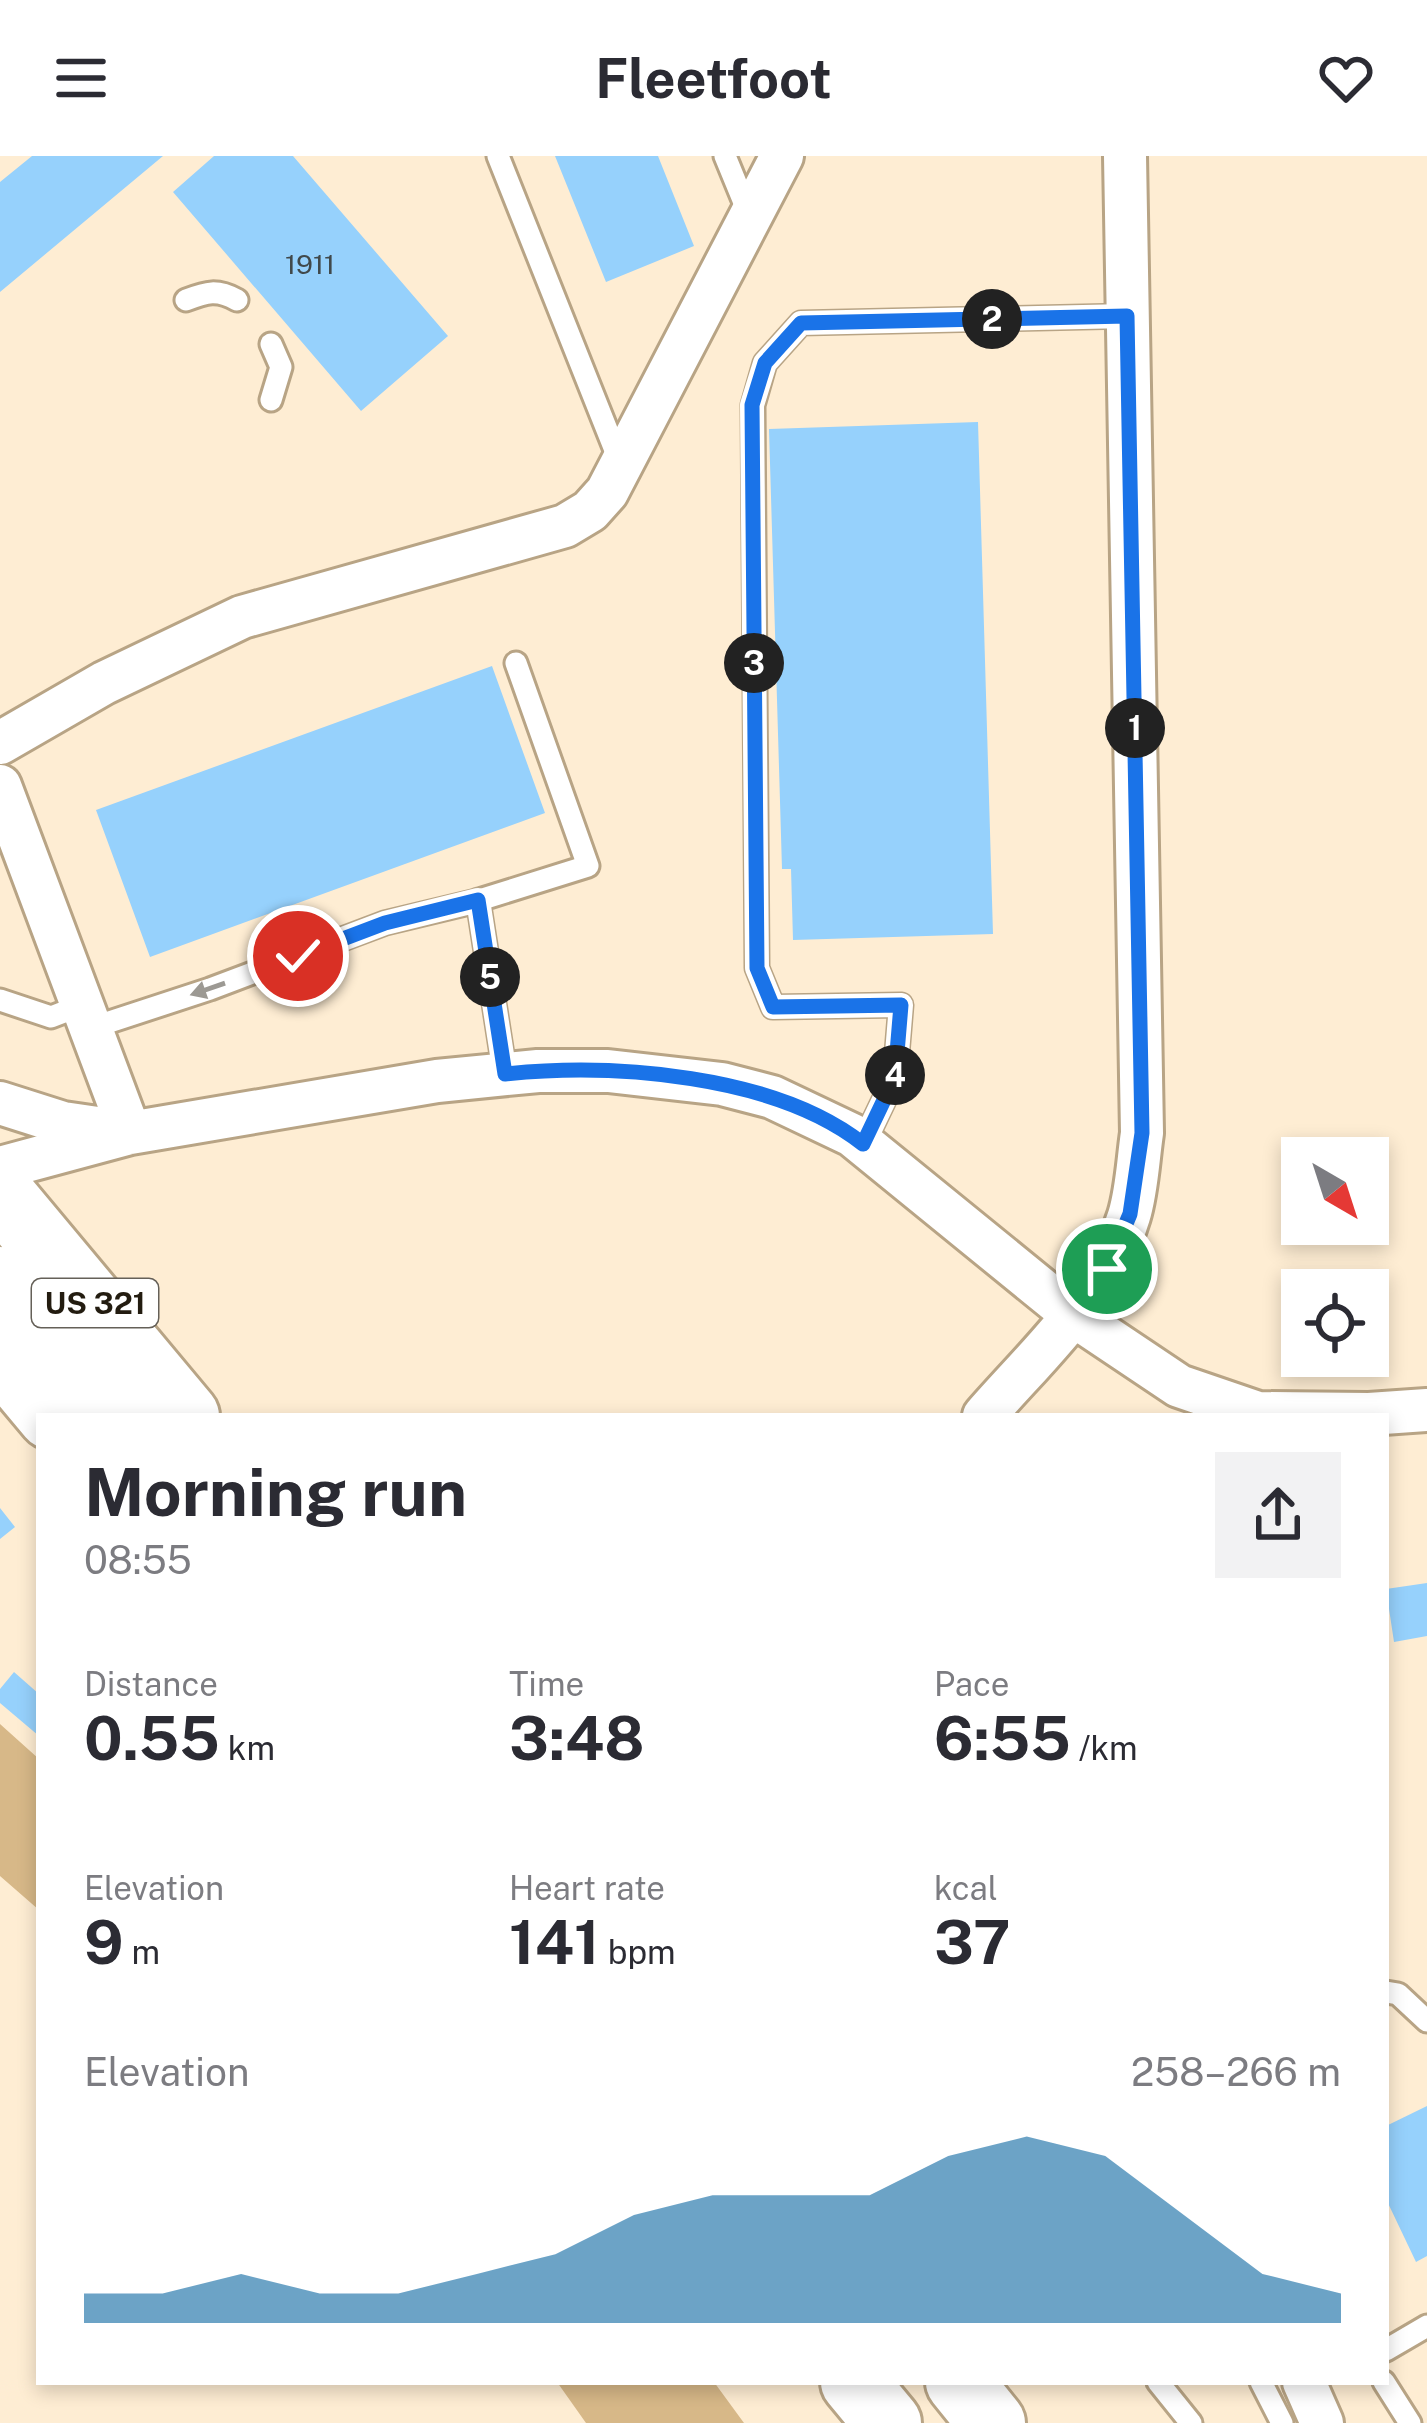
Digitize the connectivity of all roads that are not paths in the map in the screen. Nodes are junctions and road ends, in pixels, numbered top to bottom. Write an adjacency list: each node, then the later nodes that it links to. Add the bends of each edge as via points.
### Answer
1 (498, 156): 11 (lane)
2 (725, 156): 5 (lane)
3 (782, 156): 5 (street)
4 (1124, 156): 8 (street)
5 (750, 217): 11 (street)
6 (186, 300): 7 (lane, via 210,291)
7 (237, 300)
8 (1127, 316): 21 (lane, via 801,323 765,363 752,405 757,968 773,1007 901,1005 895,1077); 25 (street, via 1142,1133 1130,1214 1107,1269)
9 (272, 344): 10 (lane, via 281,367)
10 (271, 400)
11 (621, 465): 13 (street, via 590,511 565,526 242,617)
12 (516, 663): 15 (lane, via 588,866)
13 (0, 743)
14 (0, 786): 17 (street)
15 (478, 900): 17 (lane, one-way to 17, via 385,923 210,988); 18 (lane)
16 (0, 1000): 17 (lane, via 51,1017)
17 (86, 1016): 20 (street)
18 (505, 1074): 20 (street); 21 (street, via 608,1071 722,1084 772,1096)
19 (0, 1103): 20 (street)
20 (130, 1132): 22 (street)
21 (863, 1144): 25 (street)
22 (0, 1168)
23 (0, 1193): 30 (highway, US 321)
24 (0, 1280): 29 (highway)
25 (1073, 1315): 27 (street, via 1179,1386 1258,1413); 31 (street)
26 (0, 1355): 28 (highway, US 321)
27 (1427, 1410)
28 (48, 1413)
29 (110, 1413)
30 (183, 1413)
31 (987, 1413)
32 (1389, 1992): 33 (lane)
33 (1427, 2021)
34 (1427, 2326): 35 (lane)
35 (1389, 2348)
36 (856, 2385): 42 (highway)
37 (961, 2385): 43 (highway)
38 (1161, 2385): 44 (lane)
39 (1263, 2385): 45 (lane)
40 (1305, 2385): 46 (street)
41 (1386, 2385): 47 (lane)
42 (887, 2423)
43 (992, 2423)
44 (1192, 2423)
45 (1282, 2423)
46 (1322, 2423)
47 (1410, 2423)

